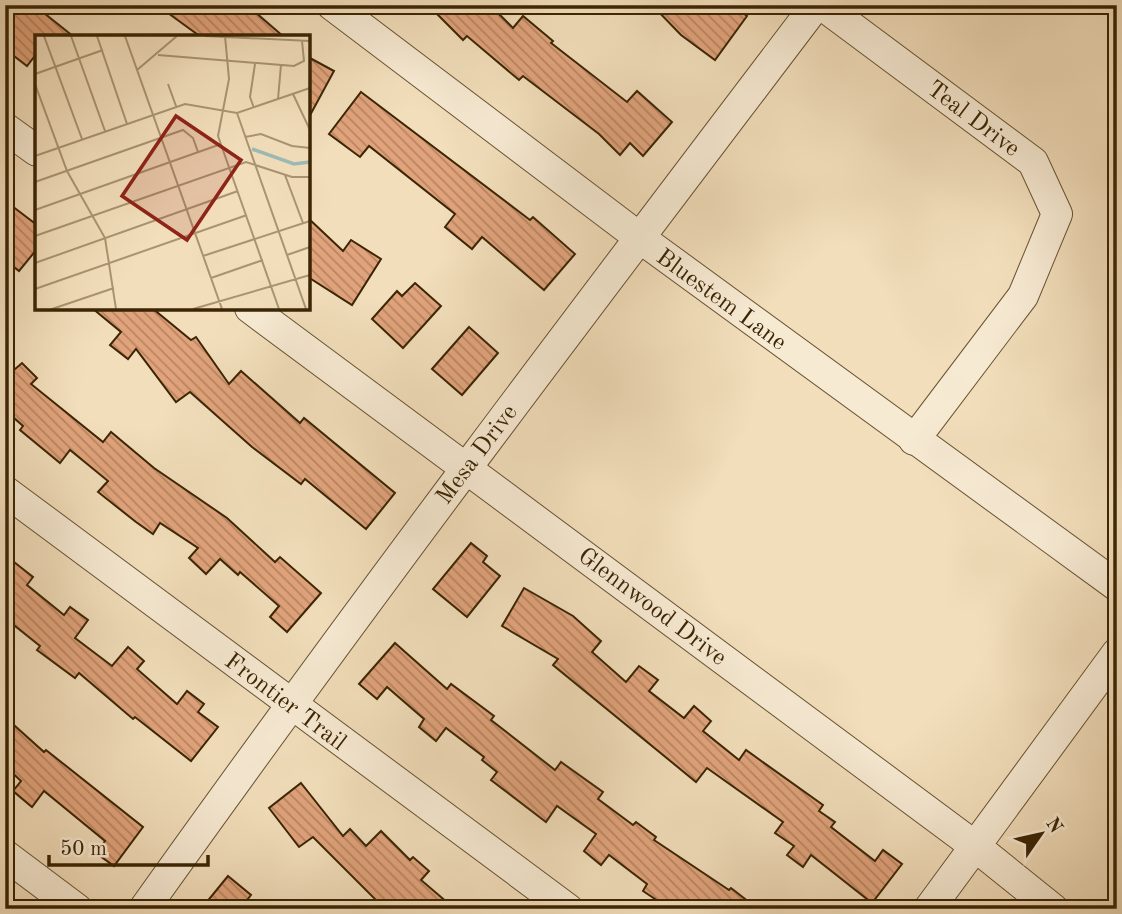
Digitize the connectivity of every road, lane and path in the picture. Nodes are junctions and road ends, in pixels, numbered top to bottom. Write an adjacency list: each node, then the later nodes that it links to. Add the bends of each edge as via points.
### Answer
1 (332, 5): 6 (street, Bluestem Lane)
2 (816, 5): 6 (street, Mesa Drive)
3 (822, 5): 8 (street, Teal Drive, via 1033,162 1057,214 1023,296)
4 (5, 128): 5 (street)
5 (35, 150)
6 (640, 238): 8 (street, Bluestem Lane); 9 (street, Mesa Drive)
7 (253, 310): 9 (street, Glennwood Drive)
8 (914, 440): 11 (street, Bluestem Lane)
9 (466, 467): 13 (street, Mesa Drive); 14 (street, Glennwood Drive)
10 (5, 491): 13 (street, Frontier Trail)
11 (1117, 586)
12 (1117, 653): 14 (street)
13 (290, 704): 17 (street, Mesa Drive); 18 (street, Frontier Trail)
14 (975, 847): 19 (street); 20 (street, Glennwood Drive)
15 (5, 855): 16 (street)
16 (77, 909)
17 (144, 909)
18 (568, 909)
19 (929, 909)
20 (1053, 909)

